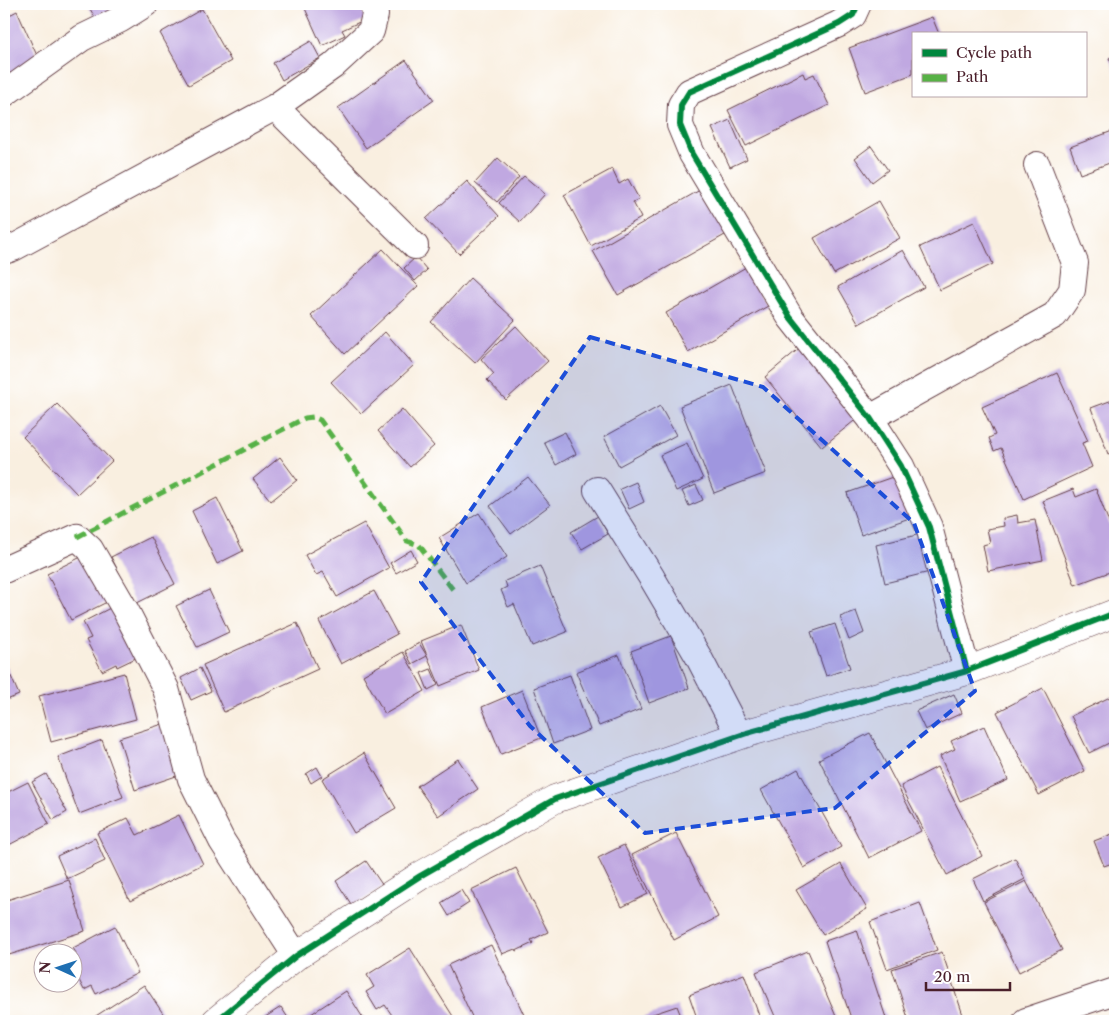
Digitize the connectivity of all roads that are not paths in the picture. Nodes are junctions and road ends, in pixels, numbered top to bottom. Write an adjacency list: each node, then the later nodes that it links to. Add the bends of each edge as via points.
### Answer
1 (145, 4): 4 (street, via 82,38)
2 (374, 4): 5 (street, via 371,31 333,66)
3 (858, 4): 9 (street, via 853,15 839,24 689,92 681,105 680,125 692,154 790,317)
4 (4, 94)
5 (275, 106): 7 (street); 8 (street)
6 (1038, 166): 9 (street, via 1075,264 1072,290 1055,315)
7 (415, 246)
8 (4, 251)
9 (870, 418): 13 (street, via 901,466 929,527)
10 (597, 490): 14 (street, via 698,656)
11 (4, 570): 15 (street, via 77,537 90,549 166,689 191,779 222,841)
12 (1115, 613): 13 (street)
13 (968, 671): 14 (street)
14 (739, 735): 15 (street, via 555,799 420,876)
15 (296, 956): 17 (street)
16 (1115, 991): 18 (street)
17 (216, 1021)
18 (1026, 1021)

